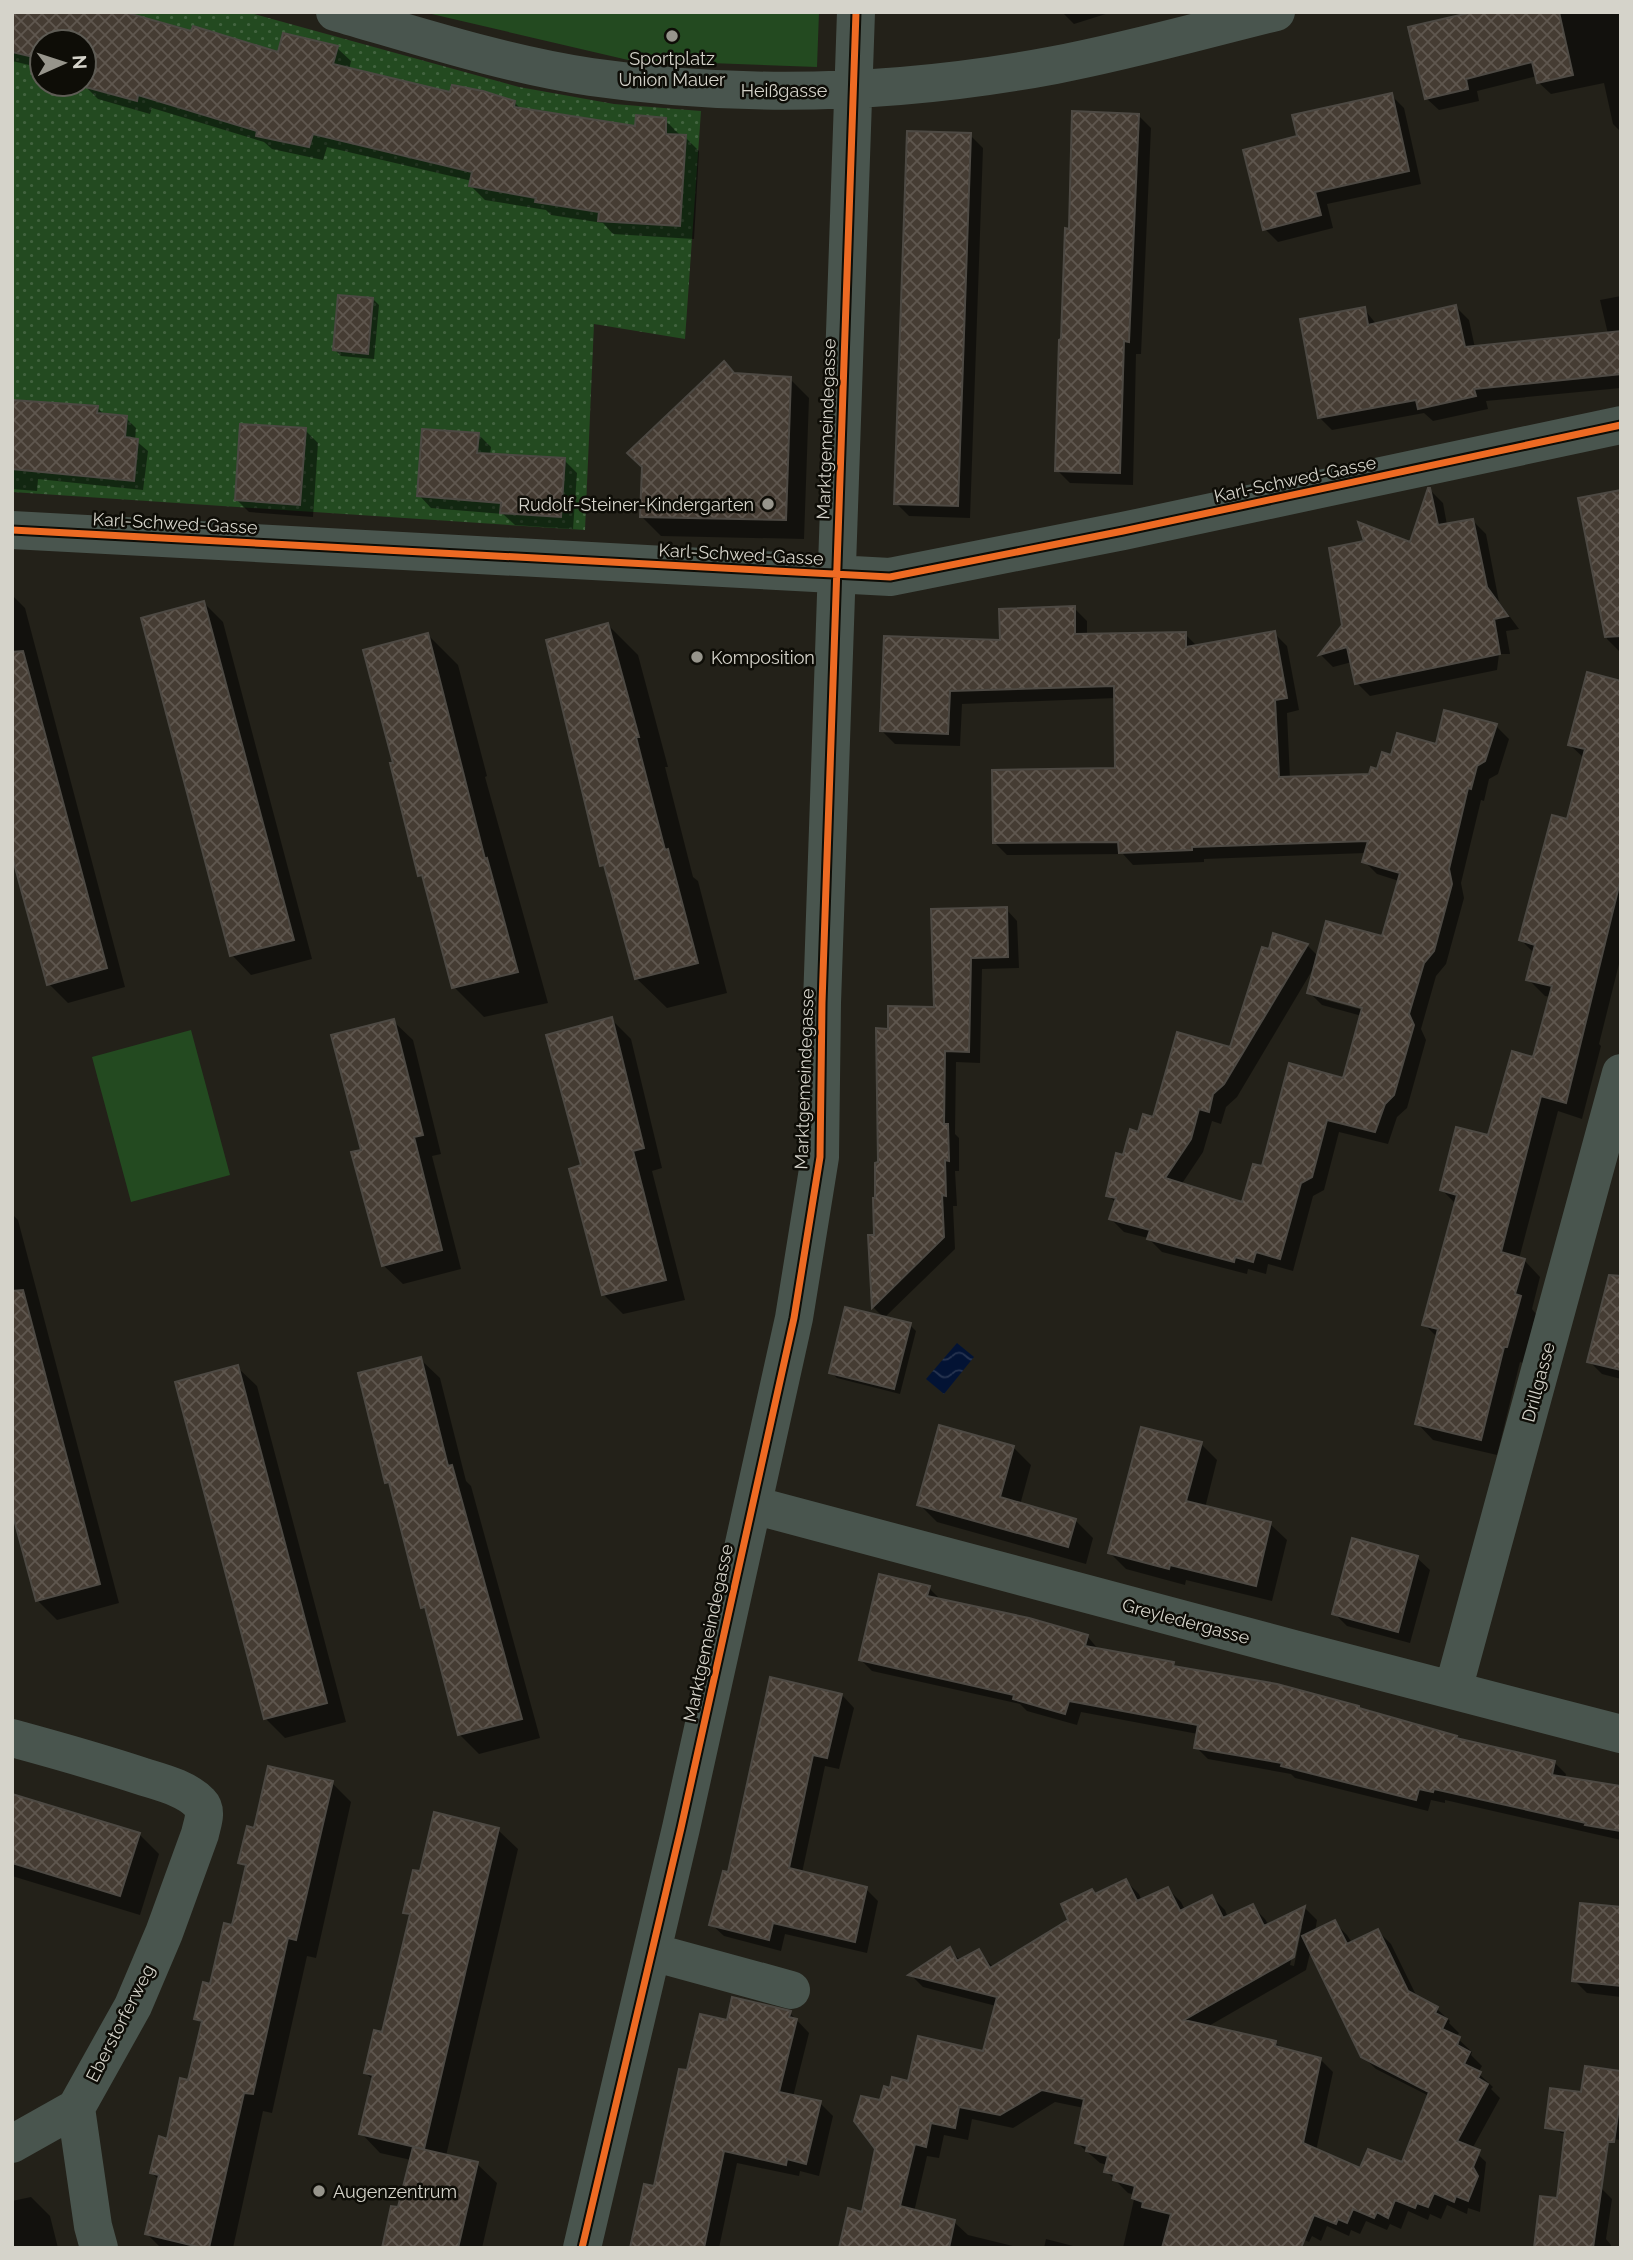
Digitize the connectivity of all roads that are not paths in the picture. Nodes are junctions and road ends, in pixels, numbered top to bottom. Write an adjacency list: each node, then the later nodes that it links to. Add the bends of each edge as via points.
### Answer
1 (335, 12): 4 (street, Heißgasse, via 494,58 589,77 712,90)
2 (856, 12): 4 (street, Marktgemeindegasse)
3 (1276, 12): 4 (street, Heißgasse, via 1056,65)
4 (853, 89): 7 (street, Marktgemeindegasse)
5 (1621, 425): 7 (street, Karl-Schwed-Gasse, via 890,577)
6 (12, 530): 7 (street, Karl-Schwed-Gasse)
7 (837, 575): 9 (street, Marktgemeindegasse, via 820,1157 794,1318)
8 (1621, 1073): 10 (street, Drillgasse)
9 (753, 1505): 10 (street, Greyledergasse); 13 (street, Marktgemeindegasse)
10 (1453, 1690): 11 (street, Greyledergasse)
11 (1621, 1734)
12 (12, 1738): 15 (street, Eberstorferweg, via 177,1788 204,1810 164,1933 133,2006)
13 (652, 1952): 14 (street); 18 (street, Marktgemeindegasse)
14 (791, 1990)
15 (76, 2108): 16 (street); 17 (street)
16 (12, 2144)
17 (99, 2248)
18 (582, 2248)

